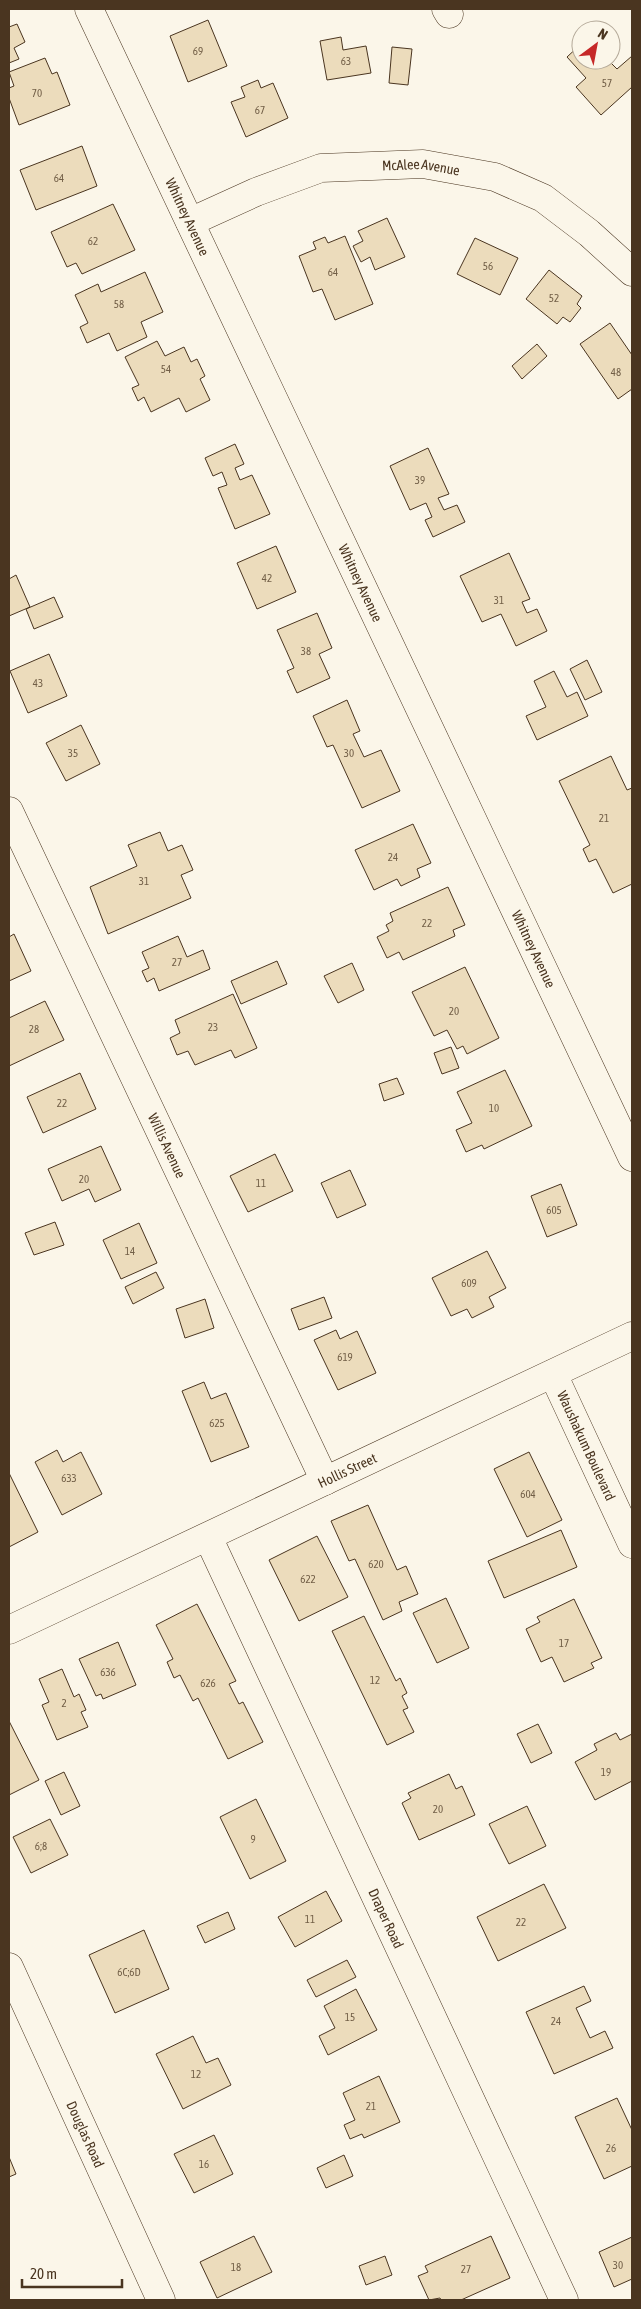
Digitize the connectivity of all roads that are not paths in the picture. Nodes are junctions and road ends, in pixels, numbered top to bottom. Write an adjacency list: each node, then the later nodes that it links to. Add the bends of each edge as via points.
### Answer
1 (89, 9): 2 (street, Whitney Avenue)
2 (190, 222): 3 (street, McAlee Avenue, via 256,192 321,168 424,164 495,177 543,198); 5 (street, Whitney Avenue)
3 (632, 272)
4 (9, 811): 8 (street, Willis Avenue)
5 (632, 1157)
6 (632, 1336): 7 (street, Hollis Street)
7 (553, 1374): 8 (street, Hollis Street); 10 (street, Waushakum Boulevard)
8 (325, 1481): 9 (street, Hollis Street)
9 (208, 1537): 11 (street, Hollis Street); 14 (street, Draper Road)
10 (632, 1544)
11 (9, 1630)
12 (9, 1967): 13 (street, Douglas Road)
13 (161, 2300)
14 (564, 2300)

